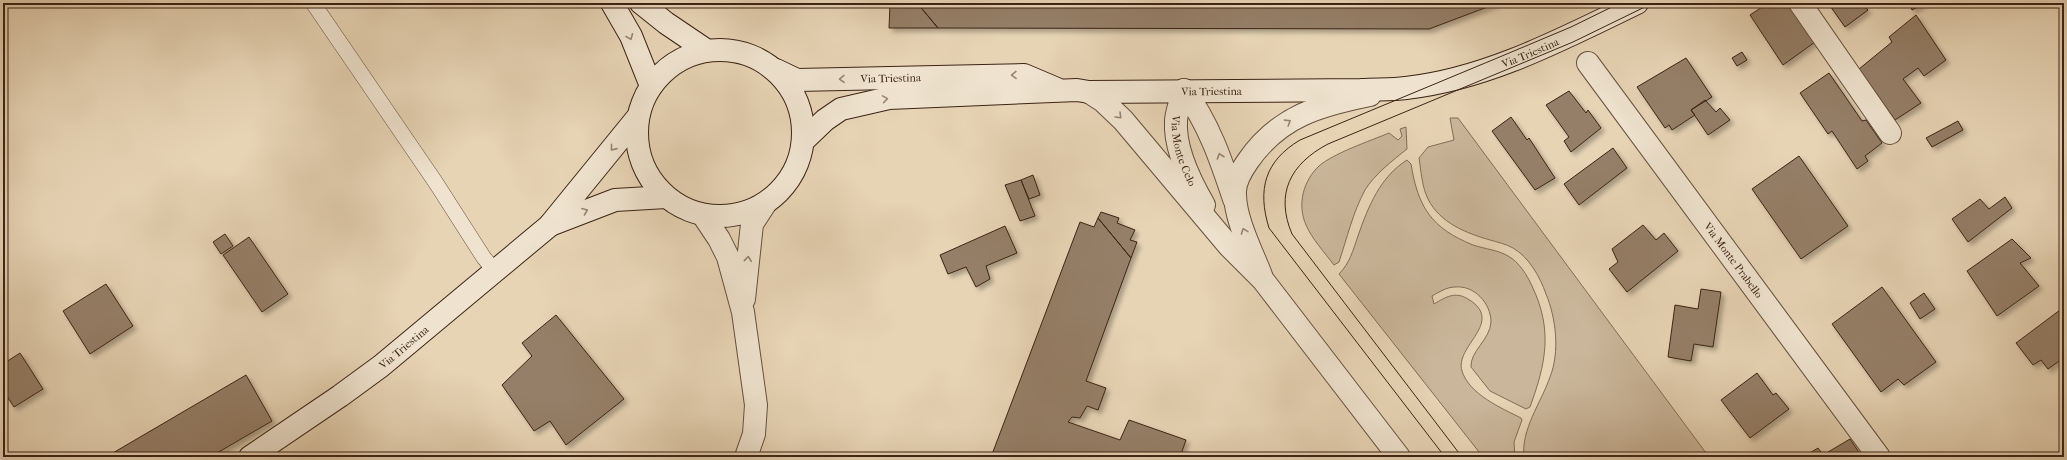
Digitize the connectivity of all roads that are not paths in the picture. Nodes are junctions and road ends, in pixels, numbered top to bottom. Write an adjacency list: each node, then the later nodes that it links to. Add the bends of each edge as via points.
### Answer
1 (313, 3): 23 (lane)
2 (612, 3): 9 (street, one-way to 9, via 631,36)
3 (641, 3): 6 (street)
4 (1637, 3): 10 (street, Via Triestina, via 1497,66 1457,78)
5 (1800, 3): 15 (street)
6 (706, 50): 8 (street, via 731,50 755,56); 9 (street, via 685,57 666,69)
7 (1588, 63): 29 (street, Via Monte Prabello)
8 (776, 70): 12 (street, Via Triestina, one-way to 8, via 1024,75 797,80); 16 (street, via 792,90 802,115)
9 (651, 86): 14 (street)
10 (1406, 88): 11 (street, Via Triestina); 19 (street, Via Monte Celo, one-way to 10, via 1234,194 1240,174 1260,145 1279,128 1298,116 1322,106)
11 (1184, 90): 13 (street, Via Triestina); 19 (street, Via Monte Celo, one-way to 11, via 1213,137); 22 (street, Via Monte Celo, via 1177,111 1177,138 1194,186)
12 (1064, 92): 13 (street, Via Triestina); 16 (street, one-way to 12, via 841,109 889,98)
13 (1089, 92): 22 (street, Via Monte Celo, one-way to 22, via 1123,120)
14 (637, 118): 17 (street, via 636,140 641,162 651,181); 21 (street, Via Triestina, one-way to 21)
15 (1890, 133)
16 (803, 141): 18 (street, via 797,165 784,187)
17 (666, 197): 20 (street, via 683,208); 21 (street, Via Triestina, one-way to 17, via 615,200)
18 (765, 204): 20 (street, via 735,215); 25 (street, one-way to 18, via 752,224)
19 (1236, 206): 24 (street, Via Monte Celo, one-way to 19)
20 (703, 215): 25 (street, via 728,257)
21 (549, 226): 23 (street, Via Triestina)
22 (1222, 238): 24 (street, Via Monte Celo)
23 (495, 271): 26 (street, Via Triestina, via 352,388)
24 (1263, 280): 28 (street, Via Monte Celo)
25 (743, 312): 27 (street, via 756,405 754,434)
26 (250, 457)
27 (746, 457)
28 (1399, 457)
29 (1879, 457)

